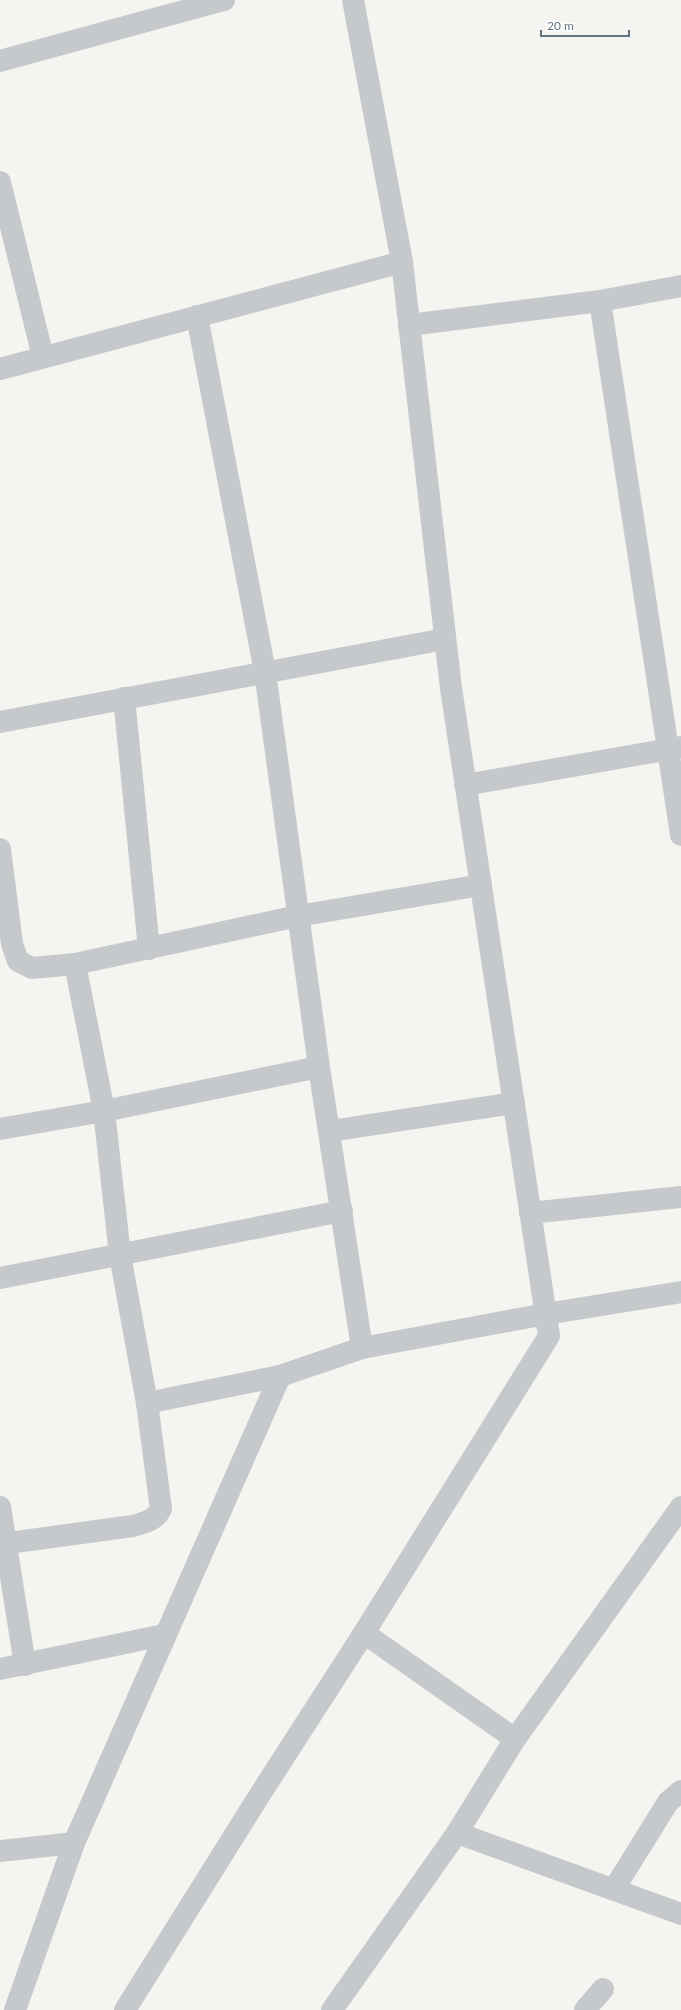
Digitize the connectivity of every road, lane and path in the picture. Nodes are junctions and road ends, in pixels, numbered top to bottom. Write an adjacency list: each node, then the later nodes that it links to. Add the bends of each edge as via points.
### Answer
1 (224, 0): 3 (street)
2 (353, 0): 5 (street)
3 (0, 61)
4 (0, 182): 10 (street)
5 (402, 262): 8 (street); 9 (street)
6 (681, 286): 7 (street)
7 (600, 301): 9 (street); 16 (street)
8 (197, 316): 10 (street); 13 (street)
9 (409, 325): 12 (street)
10 (43, 357): 11 (street)
11 (0, 369)
12 (445, 639): 13 (street); 17 (street)
13 (265, 672): 14 (street); 21 (street)
14 (124, 698): 15 (street); 22 (street)
15 (0, 722)
16 (675, 748): 17 (street); 18 (street)
17 (465, 785): 20 (street)
18 (681, 835)
19 (0, 849): 23 (street, via 12,944 18,961 32,968)
20 (480, 885): 21 (street); 25 (street)
21 (298, 916): 22 (street); 24 (street)
22 (149, 949): 23 (street)
23 (75, 964): 26 (street)
24 (319, 1067): 26 (street); 28 (street)
25 (514, 1103): 28 (street); 31 (street)
26 (104, 1110): 27 (street); 32 (street)
27 (0, 1129)
28 (330, 1131): 30 (street)
29 (681, 1197): 31 (street)
30 (342, 1210): 32 (street); 36 (street)
31 (530, 1214): 35 (street)
32 (120, 1254): 33 (street); 38 (street)
33 (0, 1278)
34 (681, 1292): 35 (street)
35 (546, 1314): 36 (street); 42 (street, via 549,1336)
36 (362, 1348): 37 (street)
37 (280, 1376): 38 (street); 43 (street)
38 (147, 1403): 41 (street, via 161,1508 158,1515 132,1526)
39 (681, 1507): 46 (street)
40 (0, 1508): 41 (street)
41 (3, 1543): 44 (street)
42 (364, 1633): 46 (street); 55 (street)
43 (164, 1635): 44 (street); 49 (street)
44 (25, 1665): 45 (street)
45 (0, 1670)
46 (515, 1739): 48 (street)
47 (681, 1791): 51 (street, via 668,1802)
48 (456, 1833): 51 (street); 56 (street)
49 (74, 1843): 50 (street); 54 (street)
50 (0, 1851)
51 (614, 1889): 52 (street)
52 (681, 1914)
53 (603, 1989): 57 (street)
54 (15, 2010)
55 (125, 2010)
56 (332, 2010)
57 (585, 2010)

